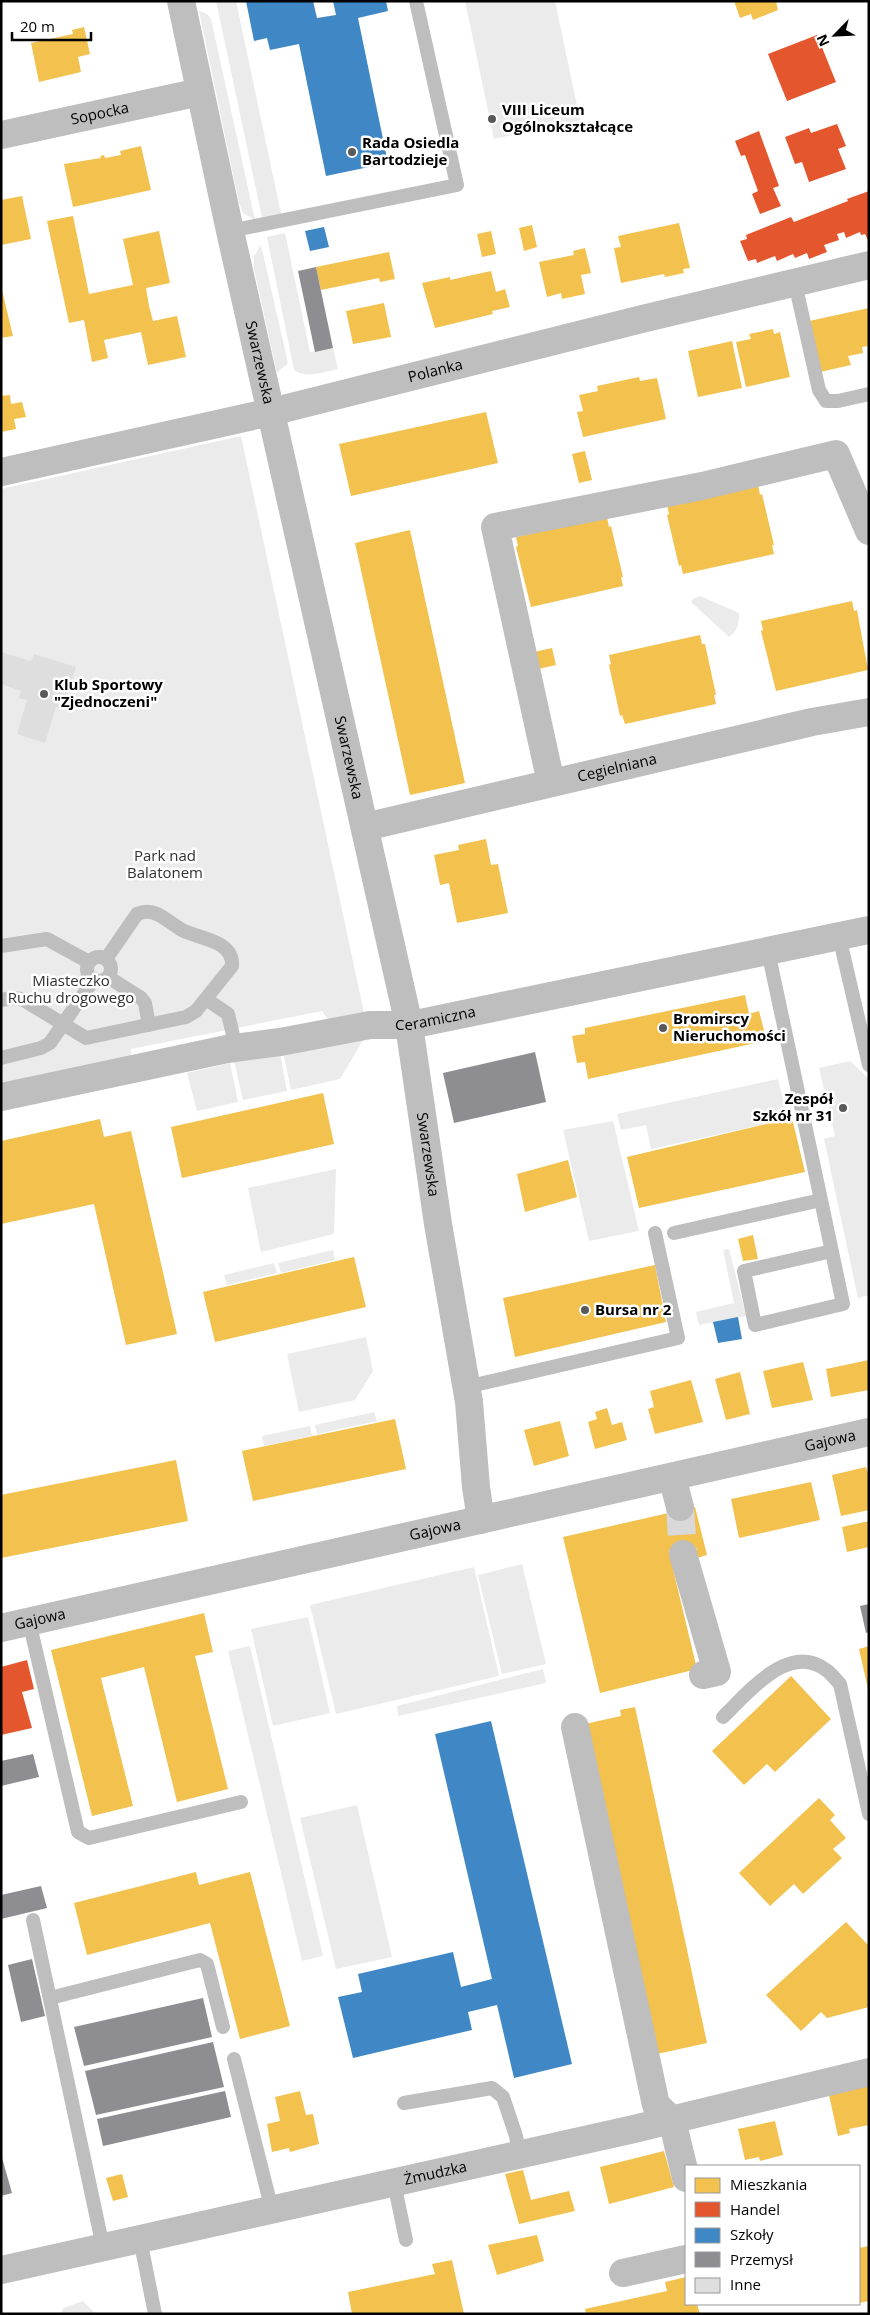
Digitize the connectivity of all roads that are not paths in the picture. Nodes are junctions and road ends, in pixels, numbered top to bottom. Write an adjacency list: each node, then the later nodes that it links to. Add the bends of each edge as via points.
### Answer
1 (182, 1): 3 (street, Swarzewska)
2 (416, 1): 5 (lane, via 457,186)
3 (200, 92): 4 (street, Sopocka); 5 (street, Swarzewska)
4 (1, 135)
5 (230, 231): 9 (street, Swarzewska)
6 (869, 266): 7 (street, Polanka)
7 (795, 283): 8 (lane, via 819,390 826,401); 9 (street, Polanka, via 642,318)
8 (869, 394)
9 (272, 412): 10 (street, Polanka); 14 (street, Swarzewska)
10 (1, 472)
11 (869, 531): 13 (street, via 836,454 702,486 495,527)
12 (869, 712): 13 (street, Cegielniana, via 812,722)
13 (551, 783): 14 (street, Cegielniana)
14 (364, 827): 27 (street, Swarzewska)
15 (869, 930): 16 (street, Ceramiczna)
16 (839, 936): 18 (street, Ceramiczna); 30 (lane)
17 (1, 946): 20 (lane, via 47,939)
18 (768, 951): 27 (street, Ceramiczna); 32 (lane)
19 (106, 959): 20 (lane, via 95,958); 21 (lane, via 110,966); 23 (lane, via 137,914 150,911 159,914 182,930 212,939 230,954 232,966)
20 (89, 962): 22 (lane, via 87,970)
21 (108, 977): 22 (lane); 25 (lane, via 141,998)
22 (94, 979): 26 (lane)
23 (206, 999): 25 (lane, via 186,1017); 28 (lane, via 228,1014 233,1035)
24 (1, 1000): 26 (lane, via 22,1000)
25 (149, 1024): 26 (lane, via 86,1038)
26 (62, 1025): 29 (lane, via 50,1043 41,1048)
27 (409, 1025): 28 (street, Ceramiczna, via 370,1025); 36 (street, Swarzewska)
28 (227, 1049): 31 (street, Ceramiczna)
29 (1, 1058)
30 (869, 1065)
31 (1, 1097)
32 (822, 1200): 34 (lane); 35 (lane)
33 (655, 1233): 36 (lane, via 678,1338)
34 (674, 1233)
35 (832, 1251): 35 (lane, via 843,1304 755,1325 744,1272)
36 (466, 1387): 40 (street, Swarzewska)
37 (869, 1432): 38 (street, Gajowa)
38 (672, 1477): 39 (street); 40 (street, Gajowa)
39 (680, 1507)
40 (481, 1520): 42 (street, Gajowa)
41 (683, 1554): 44 (street, via 717,1672)
42 (29, 1621): 43 (street, Gajowa); 47 (lane, via 78,1832 89,1838)
43 (1, 1628)
44 (703, 1675)
45 (723, 1717): 48 (lane, via 771,1672 787,1664 802,1660 825,1668 840,1684)
46 (575, 1727): 55 (street, via 656,2105)
47 (241, 1802)
48 (869, 1814)
49 (33, 1920): 50 (lane)
50 (50, 1998): 51 (lane, via 200,1960 207,1964); 62 (lane)
51 (223, 2027)
52 (234, 2060): 59 (lane)
53 (869, 2072): 55 (street, Żmudzka)
54 (404, 2103): 56 (lane, via 492,2088 504,2097)
55 (672, 2120): 56 (street, Żmudzka); 57 (street)
56 (519, 2155): 58 (street, Żmudzka)
57 (685, 2174)
58 (394, 2183): 59 (street, Żmudzka); 61 (lane)
59 (272, 2210): 60 (street, Żmudzka)
60 (140, 2239): 62 (street, Żmudzka); 66 (lane)
61 (406, 2240)
62 (103, 2247): 64 (street, Żmudzka)
63 (685, 2259): 65 (street)
64 (1, 2270)
65 (623, 2273)
66 (155, 2314)

